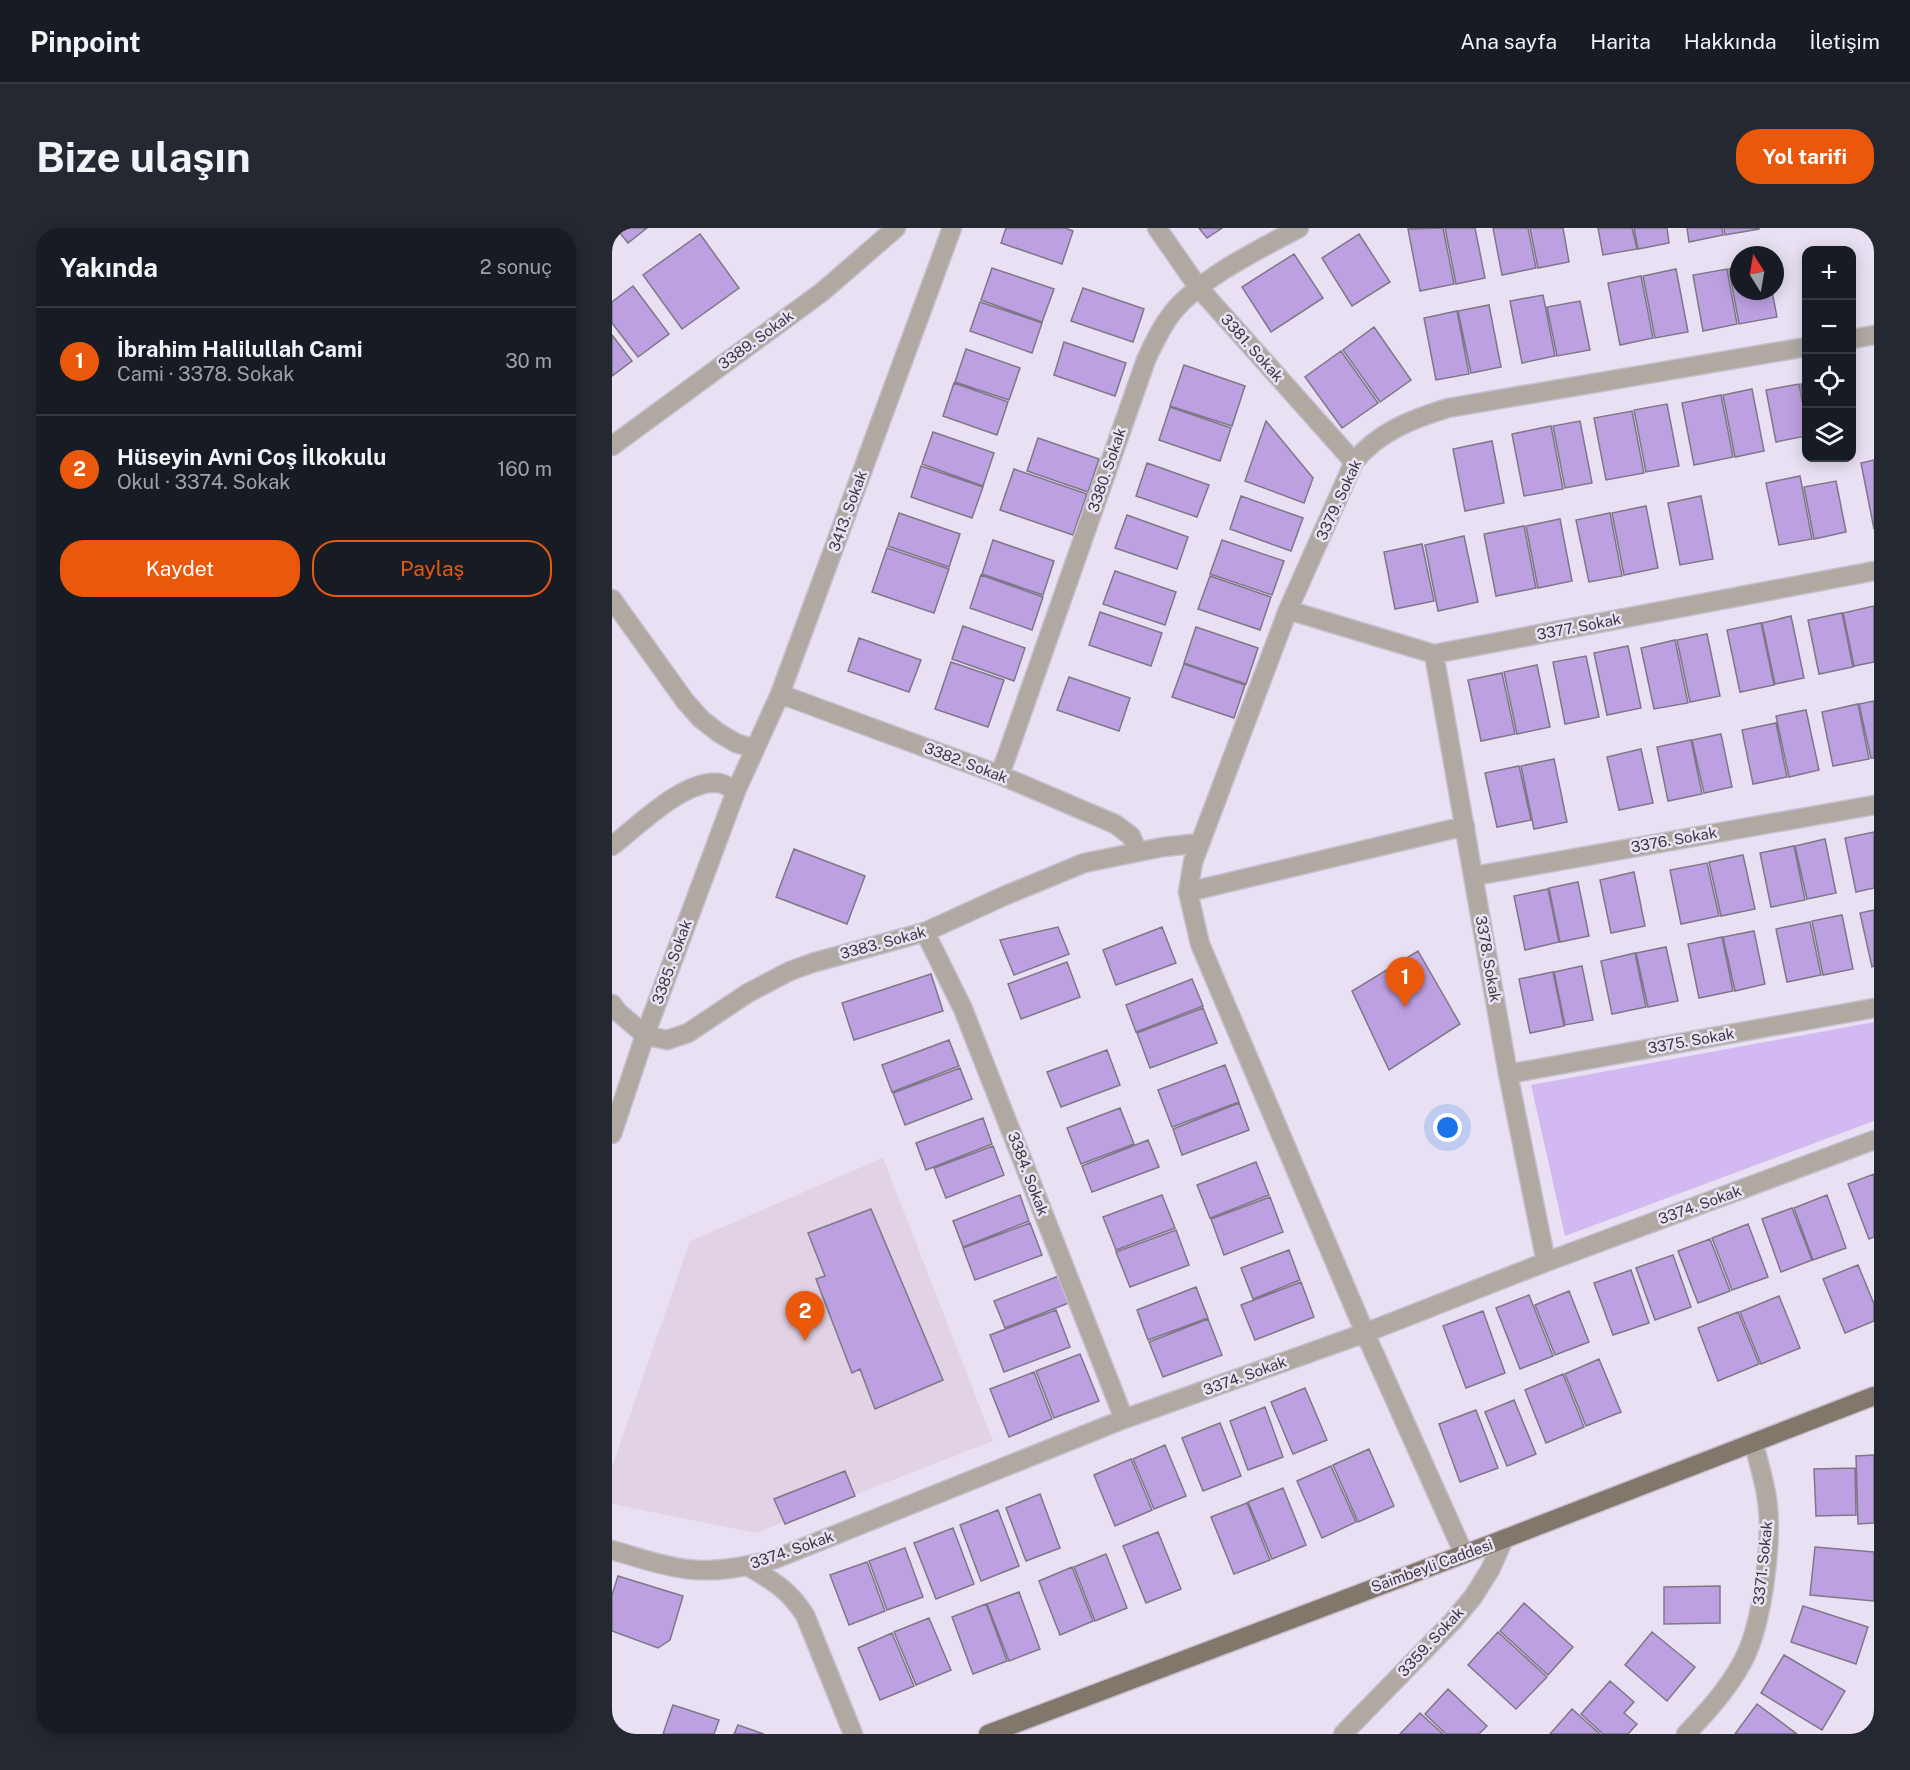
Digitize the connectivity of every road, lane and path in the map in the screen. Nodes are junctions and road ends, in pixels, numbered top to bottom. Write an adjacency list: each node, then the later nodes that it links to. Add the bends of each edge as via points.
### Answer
1 (896, 228): 9 (street, 3389. Sokak, via 822,292)
2 (952, 228): 15 (street, 3413. Sokak)
3 (1157, 228): 5 (street, 3381. Sokak)
4 (1299, 228): 5 (street, 3380. Sokak)
5 (1198, 287): 10 (street, 3381. Sokak); 17 (street, 3380. Sokak, via 1158,333 1146,360)
6 (1874, 335): 7 (street)
7 (1856, 338)
8 (1802, 348): 10 (street, 3379. Sokak, via 1448,408 1401,424 1365,448)
9 (612, 446)
10 (1354, 462): 13 (street, 3379. Sokak)
11 (1874, 571): 14 (street, 3377. Sokak)
12 (612, 599): 16 (street, via 701,719 719,733)
13 (1288, 610): 14 (street, 3377. Sokak); 21 (street, 3379. Sokak)
14 (1434, 654): 20 (street, 3378. Sokak)
15 (780, 694): 16 (street, 3413. Sokak); 17 (street, 3382. Sokak)
16 (755, 749): 18 (street, 3413. Sokak)
17 (1000, 775): 23 (street, 3382. Sokak, via 1115,824 1131,836)
18 (736, 791): 22 (street, via 721,783 689,788); 29 (street, 3385. Sokak)
19 (1874, 805): 24 (street, 3376. Sokak)
20 (1465, 826): 24 (street, 3378. Sokak); 25 (street)
21 (1200, 843): 23 (street, 3383. Sokak); 25 (street, 3379. Sokak)
22 (612, 846)
23 (1138, 852): 26 (street, 3383. Sokak, via 1084,863)
24 (1474, 876): 30 (street, 3378. Sokak)
25 (1188, 892): 34 (street, via 1200,944)
26 (925, 932): 29 (street, 3383. Sokak, via 790,971 748,993 688,1033 667,1040); 36 (street, 3384. Sokak, via 963,1009)
27 (612, 1004): 29 (street)
28 (1874, 1008): 30 (street, 3375. Sokak)
29 (645, 1035): 31 (street, 3385. Sokak)
30 (1508, 1074): 33 (street, 3378. Sokak)
31 (612, 1134)
32 (1874, 1140): 33 (street, 3374. Sokak)
33 (1546, 1262): 34 (street, 3374. Sokak)
34 (1365, 1333): 36 (street, 3374. Sokak); 40 (street)
35 (1874, 1396): 37 (main road, Saimbeyli Caddesi)
36 (1124, 1419): 41 (street, 3374. Sokak, via 798,1551)
37 (1754, 1444): 38 (main road, Saimbeyli Caddesi); 45 (street, 3371. Sokak, via 1767,1495 1769,1533 1763,1594 1744,1658 1722,1694)
38 (1504, 1539): 40 (main road, Saimbeyli Caddesi); 44 (street, 3359. Sokak, via 1473,1597)
39 (612, 1551): 41 (street, 3374. Sokak, via 686,1569)
40 (1464, 1554): 43 (main road, Saimbeyli Caddesi)
41 (748, 1566): 42 (street, via 794,1598)
42 (853, 1734)
43 (988, 1734)
44 (1343, 1734)
45 (1686, 1734)

